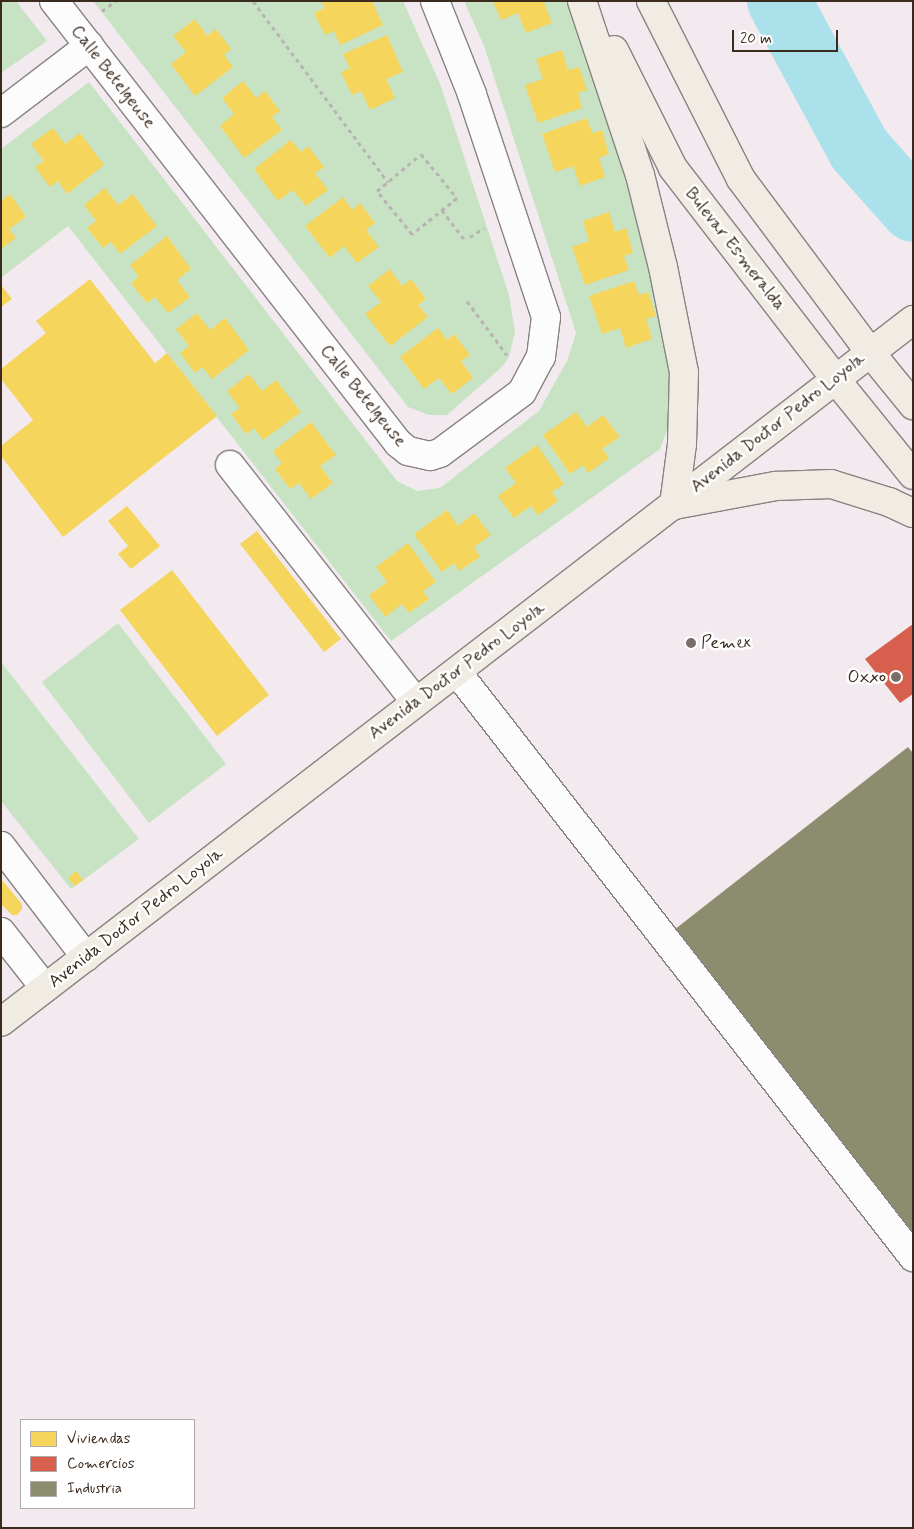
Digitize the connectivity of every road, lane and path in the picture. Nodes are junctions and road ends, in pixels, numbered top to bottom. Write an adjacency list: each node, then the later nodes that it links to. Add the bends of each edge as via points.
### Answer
1 (54, 1): 9 (street, Calle Betelgeuse)
2 (253, 1): 11 (path)
3 (435, 1): 18 (street, Calle Betelgeuse, via 472,94 546,317 541,357)
4 (582, 1): 22 (main road, via 640,175 684,372 682,444)
5 (592, 1): 17 (main road, Bulevar Esmeralda, via 673,168)
6 (651, 1): 8 (main road)
7 (674, 1): 8 (main road)
8 (672, 43): 16 (main road, via 741,179)
9 (89, 46): 10 (street); 18 (street, Calle Betelgeuse, via 392,435 408,451 430,456 440,453 522,392)
10 (1, 113)
11 (388, 182): 12 (path, via 377,191 412,234); 12 (path, via 421,154 457,198)
12 (442, 210): 13 (path)
13 (465, 240)
14 (467, 301): 18 (path)
15 (913, 320): 16 (main road, Avenida Doctor Pedro Loyola)
16 (880, 345): 17 (main road, Avenida Doctor Pedro Loyola); 19 (main road)
17 (836, 380): 21 (main road, Bulevar Esmeralda); 22 (main road, Avenida Doctor Pedro Loyola)
18 (527, 381)
19 (913, 405)
20 (230, 465): 25 (street)
21 (913, 474)
22 (674, 505): 23 (main road, via 776,486 831,484 890,502); 24 (main road, Avenida Doctor Pedro Loyola)
23 (913, 513)
24 (457, 672): 25 (main road, Avenida Doctor Pedro Loyola); 31 (street)
25 (416, 702): 28 (main road, Avenida Doctor Pedro Loyola)
26 (1, 846): 28 (street)
27 (1, 932): 29 (street)
28 (86, 957): 29 (main road, Avenida Doctor Pedro Loyola)
29 (46, 988): 30 (main road, Avenida Doctor Pedro Loyola)
30 (1, 1022)
31 (913, 1257)

